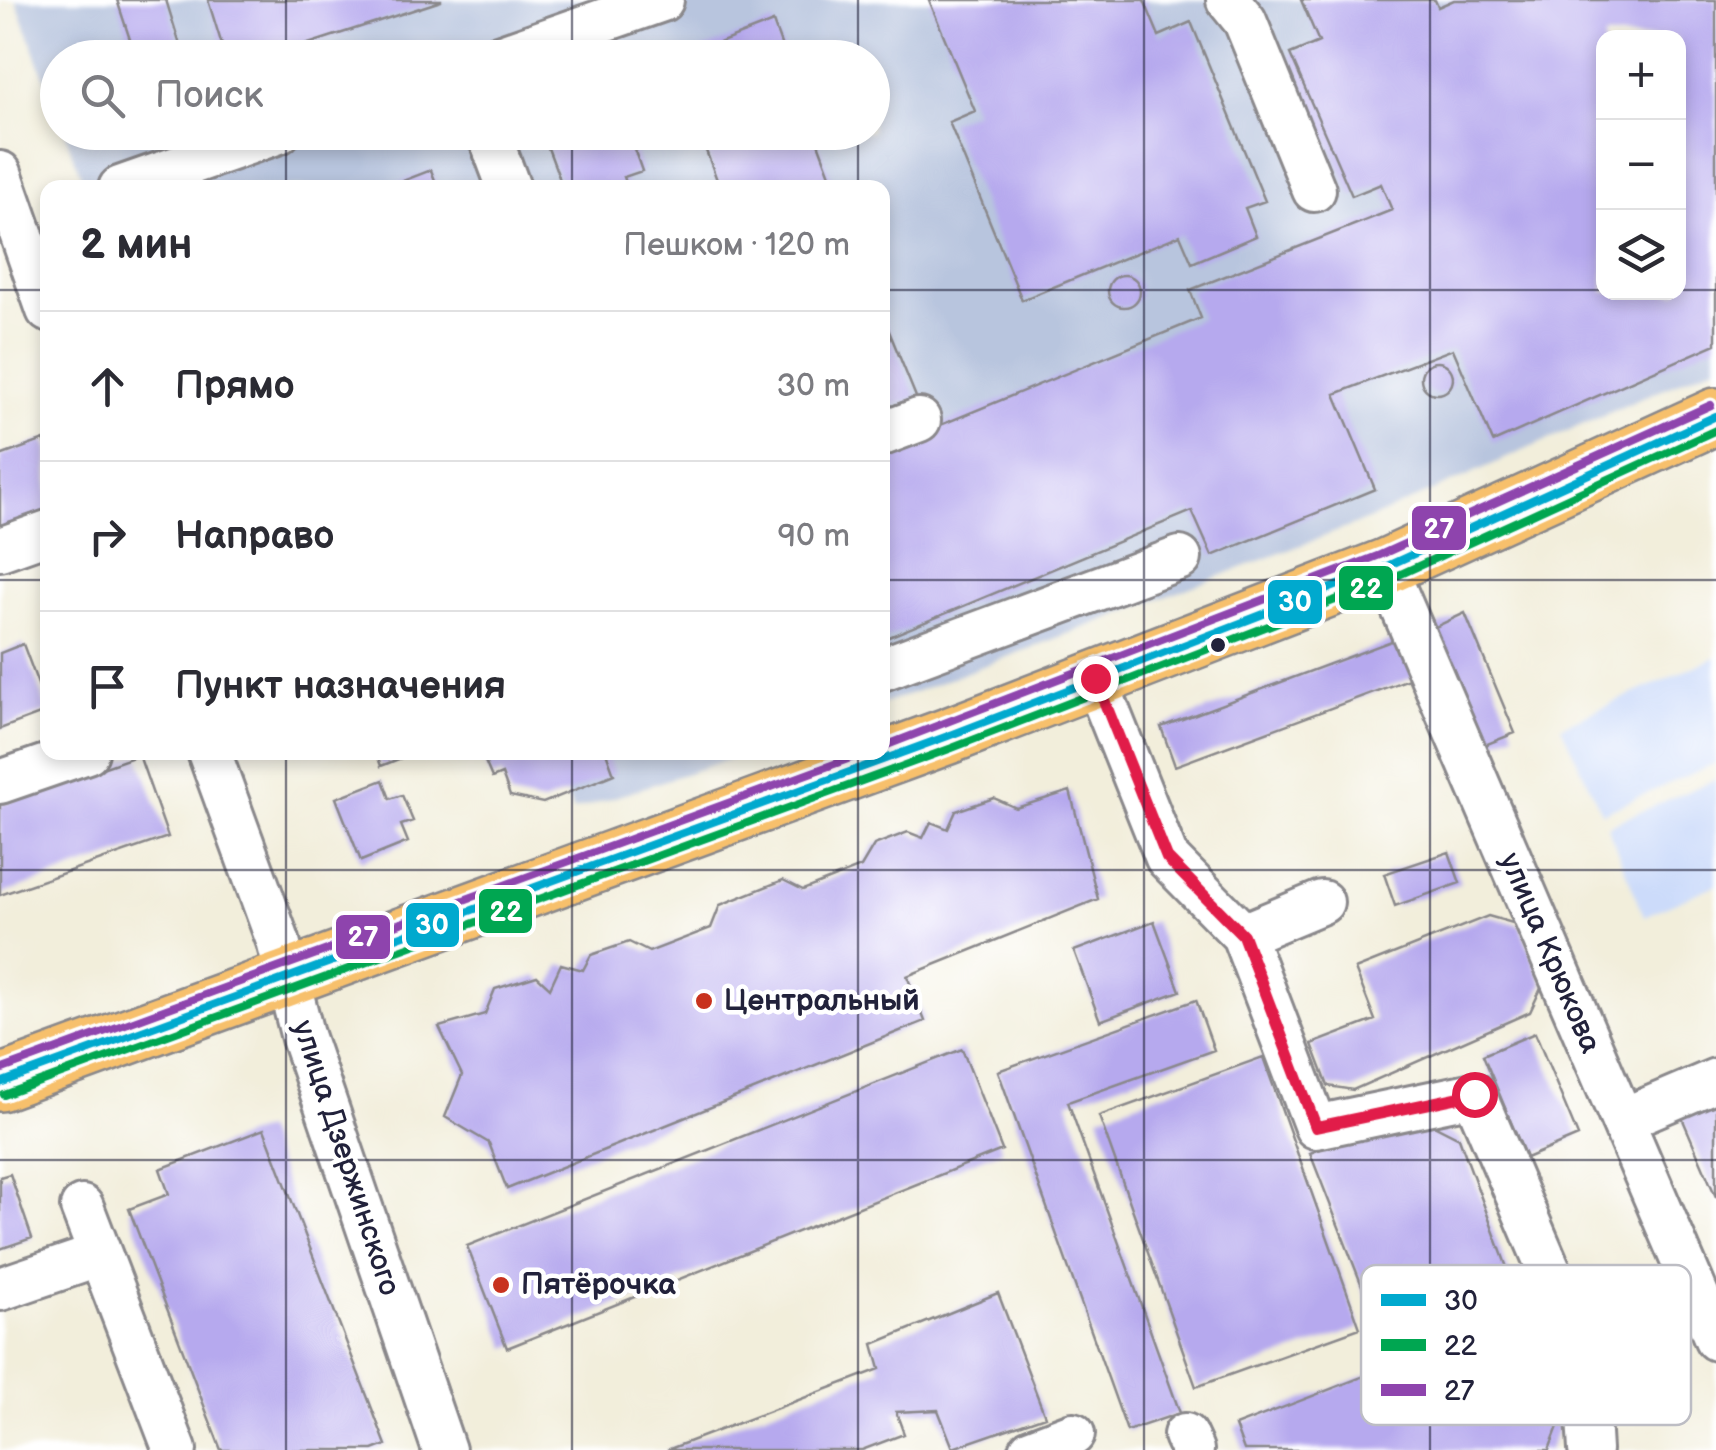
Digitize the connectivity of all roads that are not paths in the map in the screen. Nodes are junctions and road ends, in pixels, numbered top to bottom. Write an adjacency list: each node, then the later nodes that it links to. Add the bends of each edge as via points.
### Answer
1 (662, 0): 3 (street)
2 (1228, 0): 9 (street, via 1245,21)
3 (548, 40)
4 (228, 150): 7 (street)
5 (495, 150): 8 (street)
6 (0, 173): 10 (street)
7 (143, 180)
8 (507, 180)
9 (1314, 190)
10 (22, 231): 11 (street)
11 (40, 286)
12 (1716, 416): 16 (highway)
13 (40, 535): 14 (street)
14 (0, 549)
15 (1180, 558): 17 (street)
16 (1385, 567): 18 (highway); 29 (street, улица Крюкова)
17 (890, 666)
18 (1095, 678): 19 (highway); 25 (street, via 1167,858)
19 (890, 757)
20 (64, 760): 23 (street)
21 (213, 760): 26 (street, улица Дзержинского)
22 (882, 760): 26 (highway)
23 (0, 782)
24 (1322, 902): 25 (street)
25 (1243, 935): 32 (street, via 1316,1127 1474,1094)
26 (289, 976): 28 (highway); 40 (street, улица Дзержинского, via 304,1038)
27 (1716, 1080): 29 (street)
28 (0, 1082)
29 (1622, 1120): 33 (street, улица Крюкова)
30 (82, 1208): 31 (street)
31 (100, 1255): 35 (street); 39 (street)
32 (1547, 1265)
33 (1684, 1265)
34 (1691, 1281): 36 (street, улица Крюкова)
35 (0, 1289)
36 (1716, 1339)
37 (1588, 1425): 42 (street)
38 (1073, 1434): 41 (street)
39 (174, 1450)
40 (444, 1450)
41 (1031, 1450)
42 (1590, 1450)

